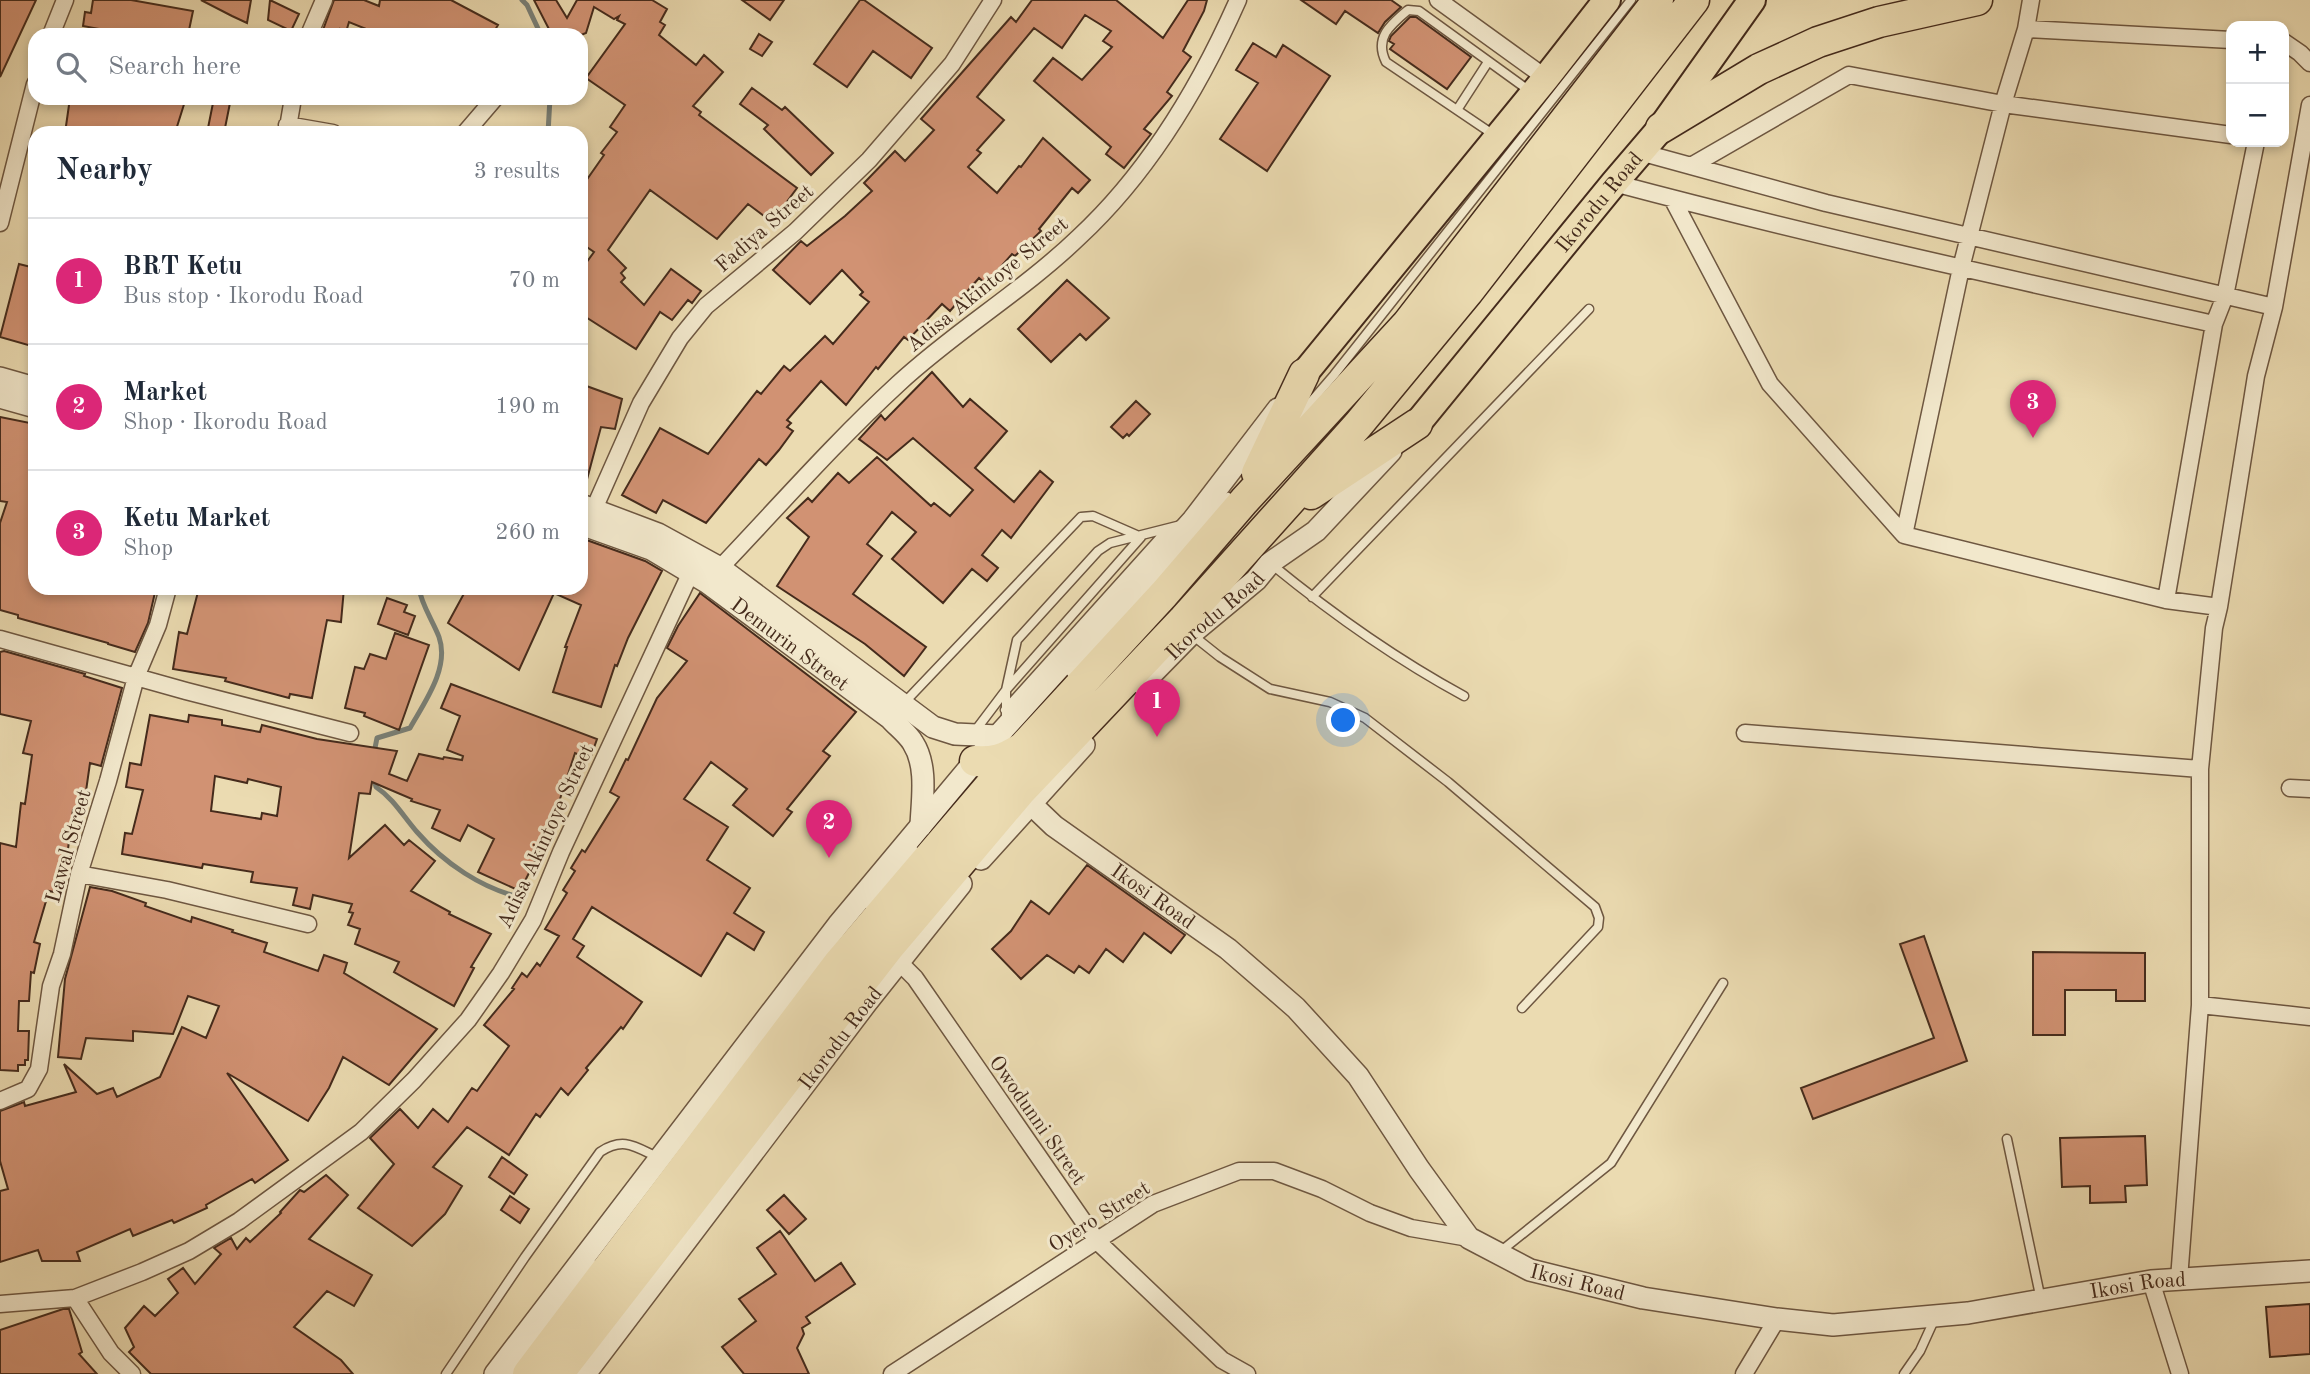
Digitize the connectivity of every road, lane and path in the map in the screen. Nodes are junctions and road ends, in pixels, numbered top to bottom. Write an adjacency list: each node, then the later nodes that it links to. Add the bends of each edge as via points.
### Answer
1 (65, 0): 13 (street)
2 (324, 0): 14 (street)
3 (993, 0): 52 (street, Fadiya Street, via 951,64 869,160 794,232 706,306 680,338)
4 (1238, 0): 61 (street, Adisa Akintoye Street, via 1191,92 1118,197 1079,238 899,383)
5 (1438, 0): 20 (street)
6 (1607, 0): 20 (main road)
7 (1631, 0): 51 (lane)
8 (1658, 0): 51 (highway, via 1407,324)
9 (1694, 0): 55 (highway, Ikorodu Road, via 1468,292)
10 (1752, 0): 30 (main road, Ikorodu Road)
11 (1977, 0): 30 (highway, via 1879,22 1818,42 1759,69)
12 (2031, 0): 15 (street)
13 (54, 28)
14 (312, 28)
15 (2025, 29): 16 (street); 22 (street)
16 (2226, 40)
17 (2289, 45): 19 (street)
18 (1489, 62): 20 (lane); 27 (lane); 27 (lane, via 1419,11 1408,10 1381,39 1386,62)
19 (2310, 63)
20 (1540, 86): 32 (main road)
21 (1633, 95): 55 (lane, via 1372,421)
22 (2003, 104): 31 (street); 35 (street, via 1849,75); 39 (street)
23 (30, 105): 38 (street)
24 (292, 105): 28 (street)
25 (489, 105): 29 (street)
26 (2310, 105): 42 (street)
27 (1457, 110): 32 (lane)
28 (288, 126)
29 (472, 126)
30 (1661, 128): 34 (main road, Ikorodu Road)
31 (2226, 134)
32 (1498, 138): 45 (main road)
33 (2255, 147): 41 (street)
34 (1640, 152): 35 (street); 36 (main road, Ikorodu Road)
35 (1691, 166): 39 (street)
36 (1614, 183): 37 (street); 50 (main road, Ikorodu Road)
37 (1673, 200): 40 (street); 58 (street, via 1770,384)
38 (0, 223)
39 (1971, 236): 40 (street); 41 (street)
40 (1961, 268): 44 (street); 58 (street)
41 (2225, 296): 42 (street); 44 (street)
42 (2274, 307): 66 (street, via 2256,376)
43 (1589, 309): 64 (lane)
44 (2214, 324): 65 (street)
45 (1304, 374): 51 (highway); 56 (street)
46 (0, 378): 47 (street)
47 (28, 386)
48 (0, 397): 49 (street)
49 (28, 405)
50 (1417, 424): 55 (highway); 60 (street, Ikorodu Road, via 1316,531)
51 (1247, 481): 70 (lane); 76 (highway, via 1164,594)
52 (588, 506)
53 (588, 513): 61 (street, Demurin Street, via 658,534)
54 (588, 514): 62 (street, Demurin Street)
55 (1276, 518): 110 (highway, Ikorodu Road, via 1020,792 889,947)
56 (1193, 520): 57 (lane); 76 (street)
57 (1167, 530): 59 (lane); 76 (lane)
58 (1904, 535): 65 (street)
59 (1141, 537): 71 (lane); 71 (lane, via 1110,543 1098,551 1017,640); 73 (lane, via 1093,516 1081,517)
60 (1270, 563): 64 (lane); 67 (street, Ikorodu Road)
61 (720, 568): 73 (street, Demurin Street)
62 (691, 572): 73 (street, Demurin Street); 100 (street, Adisa Akintoye Street, via 533,920 468,1020 361,1132 273,1197 189,1251)
63 (166, 595): 69 (street, Lawal Street)
64 (1312, 597): 72 (lane, via 1411,667)
65 (2166, 600): 66 (street)
66 (2219, 607): 77 (street)
67 (1191, 634): 80 (street, Ikorodu Road); 88 (lane, via 1270,689 1330,702 1365,718 1595,907 1598,928)
68 (0, 639): 69 (street)
69 (136, 677): 74 (street); 82 (street, Lawal Street)
70 (1062, 683)
71 (1006, 690): 76 (lane); 76 (lane)
72 (1464, 696)
73 (896, 712): 76 (street, Demurin Street); 81 (street, Demurin Street, via 921,764)
74 (350, 733)
75 (1745, 733): 77 (street)
76 (997, 743): 81 (street); 109 (highway, via 838,964)
77 (2200, 769): 87 (street)
78 (2290, 788): 79 (street)
79 (2310, 789)
80 (1032, 804): 85 (street, Ikorodu Road); 93 (street, Ikosi Road, via 1054,826 1228,949 1296,1007 1358,1076)
81 (922, 834): 83 (lane); 92 (street, via 838,925)
82 (79, 874): 84 (street); 90 (street, Lawal Street, via 51,986 39,1069 28,1089)
83 (862, 912)
84 (309, 924)
85 (898, 962): 94 (street, Owodunni Street, via 915,978); 111 (street, Ikorodu Road)
86 (1723, 983): 95 (lane, via 1611,1163)
87 (2200, 1005): 89 (street); 98 (street)
88 (1522, 1008)
89 (2310, 1017)
90 (0, 1101)
91 (2007, 1139): 101 (lane)
92 (659, 1159): 106 (lane, via 629,1144 613,1144 600,1152); 107 (street)
93 (1469, 1237): 94 (street, Oyero Street, via 1411,1228 1274,1171 1239,1171 1153,1203); 95 (street, Ikosi Road)
94 (1097, 1241): 112 (street, Oyero Street); 113 (street, Owodunni Street, via 1222,1360)
95 (1498, 1254): 104 (street, Ikosi Road, via 1530,1270 1643,1298)
96 (599, 1255): 108 (lane)
97 (2310, 1271): 98 (street, Ikosi Road)
98 (2179, 1279): 99 (street, Ikosi Road)
99 (2151, 1281): 101 (street, Ikosi Road); 116 (street)
100 (75, 1298): 102 (street, Adisa Akintoye Street); 105 (street, via 111,1353)
101 (2041, 1300): 103 (street, Ikosi Road)
102 (0, 1304)
103 (1936, 1315): 104 (street, Ikosi Road, via 1833,1325); 115 (lane)
104 (1777, 1319): 114 (street)
105 (132, 1374)
106 (446, 1374)
107 (495, 1374)
108 (508, 1374)
109 (528, 1374)
110 (558, 1374)
111 (585, 1374)
112 (892, 1374)
113 (1247, 1374)
114 (1744, 1374)
115 (1904, 1374)
116 (2180, 1374)

